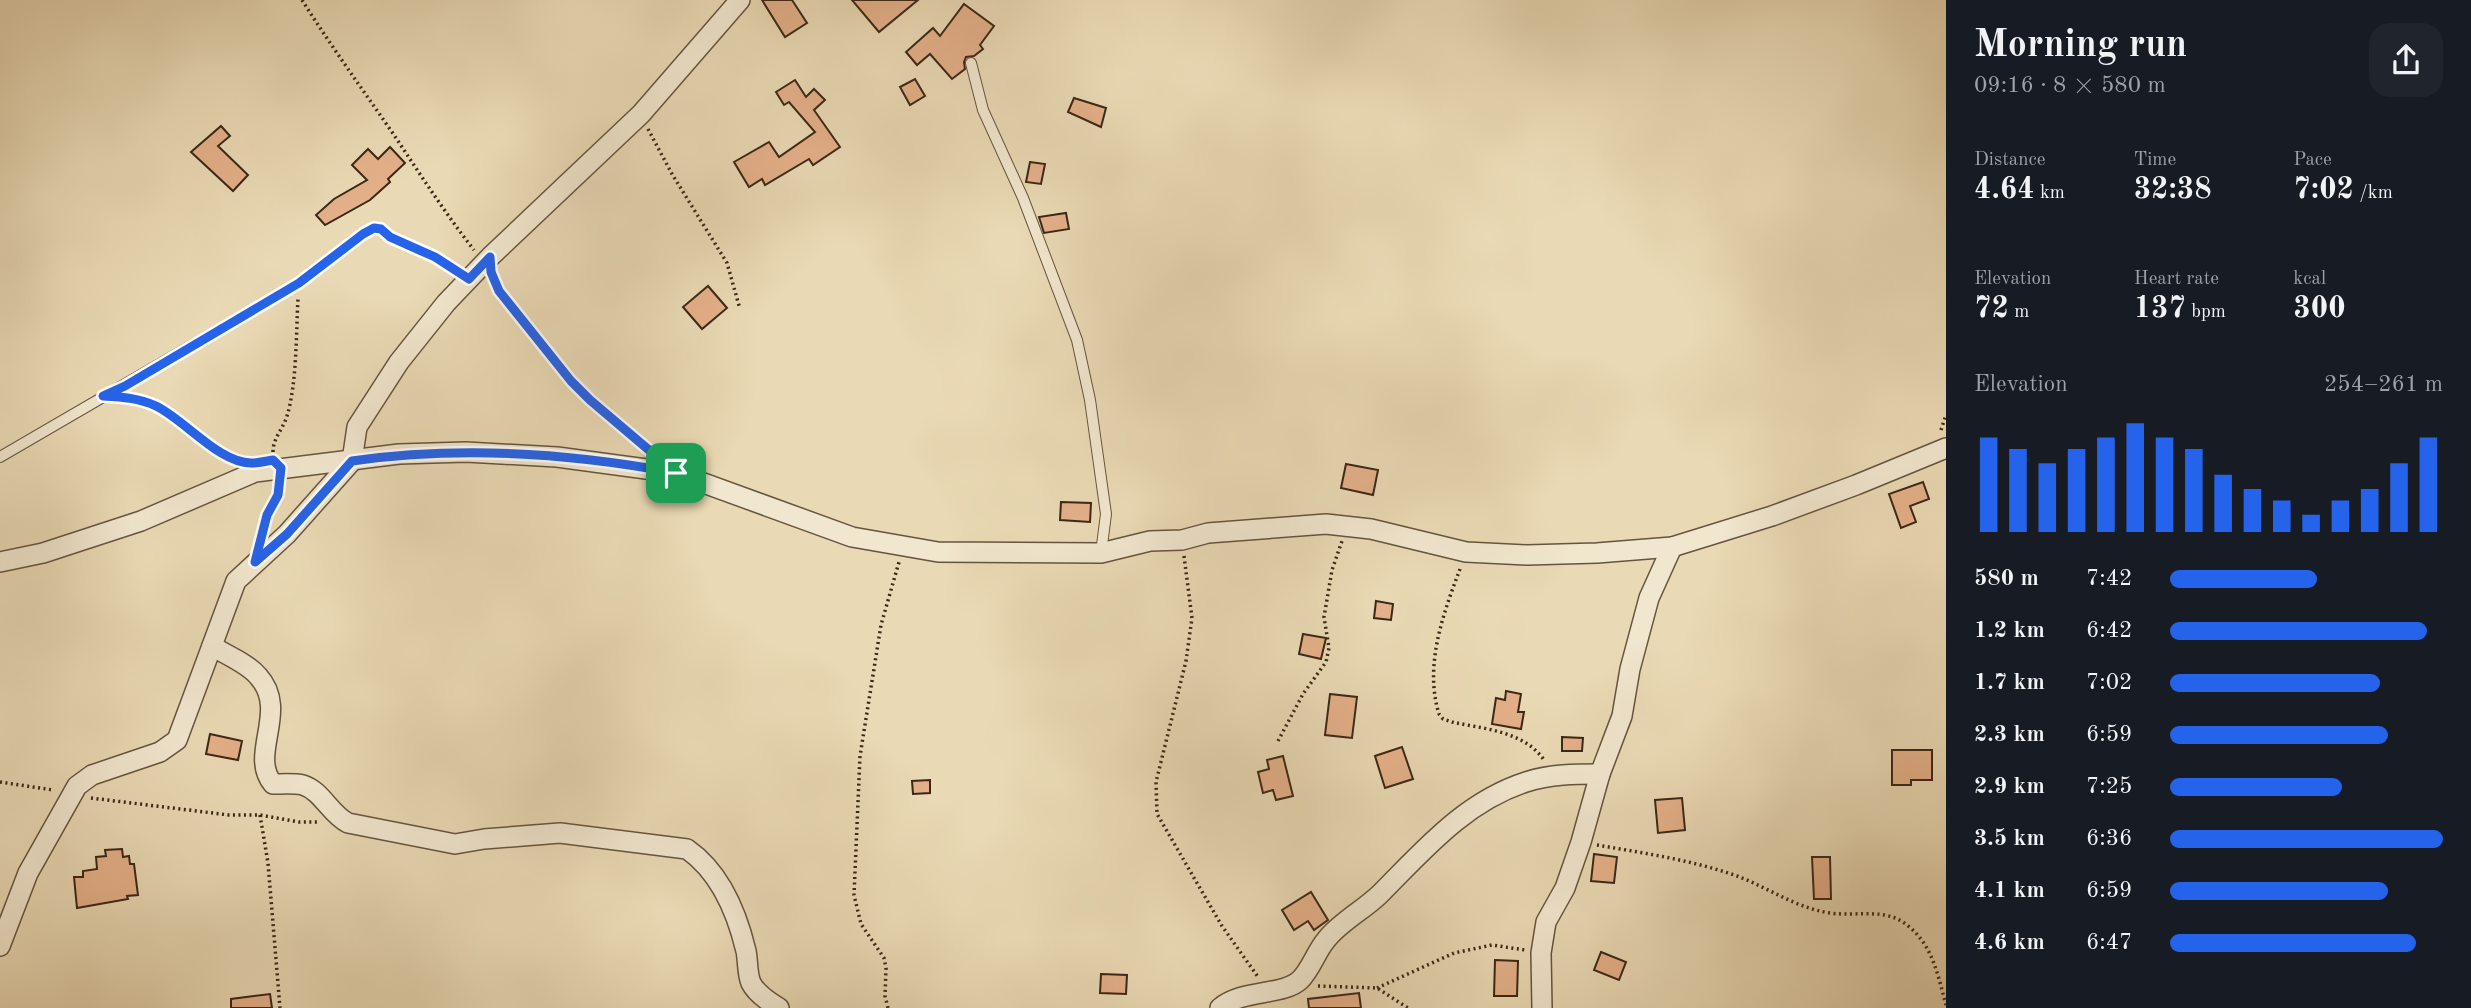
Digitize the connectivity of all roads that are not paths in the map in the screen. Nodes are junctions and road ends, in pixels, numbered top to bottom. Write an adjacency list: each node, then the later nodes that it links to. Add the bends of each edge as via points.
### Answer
1 (740, 0): 3 (street, via 641,114)
2 (971, 62): 8 (lane, via 983,110 1023,198 1077,340 1106,514)
3 (469, 279): 5 (lane, via 374,228 299,283); 6 (street, via 399,362 357,427)
4 (1946, 447): 7 (street, via 1784,512)
5 (0, 457)
6 (352, 461): 8 (street, via 466,452 558,457 676,473 852,537 938,552); 9 (street, via 255,472 141,521); 10 (street, via 287,534 236,581)
7 (1672, 547): 8 (street, via 1597,554 1466,552 1371,529 1326,524 1208,533); 11 (street, via 1649,598 1622,716)
8 (1101, 553)
9 (0, 562)
10 (212, 646): 12 (street, via 177,740 160,752 92,775 77,786 28,873); 13 (street, via 257,674 271,696 267,776 273,784 313,790 340,819 455,844 560,833 687,849 702,859 728,898 744,940 750,982)
11 (1600, 774): 14 (street, via 1526,782 1469,810 1325,940 1298,982 1232,999); 15 (street, via 1581,842 1546,922 1541,953)
12 (0, 946)
13 (779, 1008)
14 (1220, 1008)
15 (1542, 1008)

